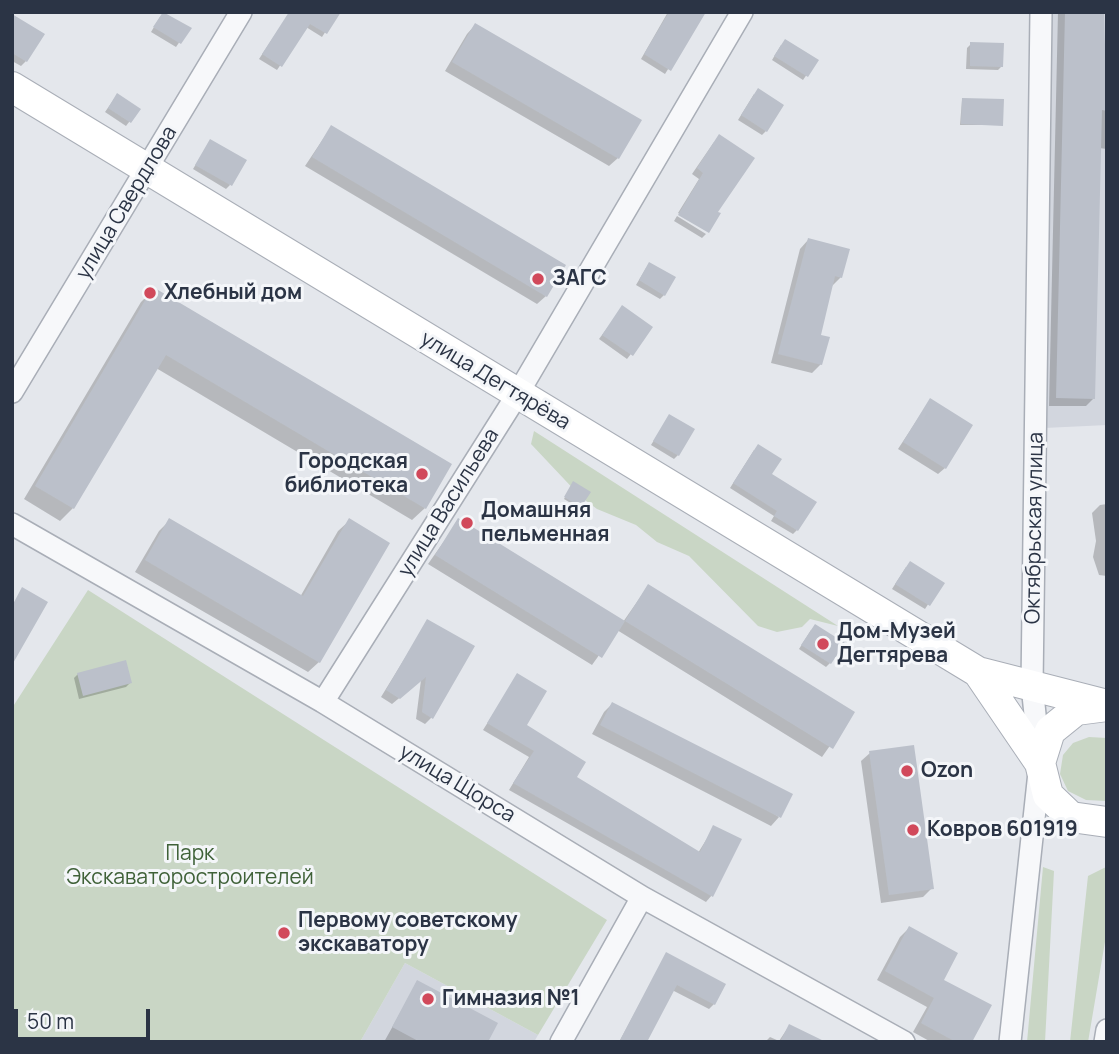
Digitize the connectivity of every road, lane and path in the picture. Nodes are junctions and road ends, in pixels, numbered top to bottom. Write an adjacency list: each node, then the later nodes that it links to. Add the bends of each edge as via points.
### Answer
1 (241, 12): 5 (street, улица Свердлова)
2 (742, 12): 7 (street, улица Васильева)
3 (1041, 12): 10 (street, Октябрьская улица)
4 (12, 87): 5 (main road, улица Дегтярёва)
5 (148, 169): 6 (street, улица Свердлова); 7 (main road, улица Дегтярёва)
6 (12, 392)
7 (517, 395): 9 (main road, улица Дегтярёва); 11 (street, улица Васильева)
8 (12, 524): 11 (street, улица Щорса)
9 (978, 672): 10 (main road, улица Дегтярёва); 13 (main road, улица Дегтярёва)
10 (1032, 685): 12 (main road, улица Дегтярёва); 13 (street, Октябрьская улица)
11 (323, 702): 15 (street, улица Щорса)
12 (1107, 706): 13 (main road, via 1076,710 1050,732)
13 (1040, 764): 14 (main road, улица Дегтярёва, via 1048,794 1071,817); 19 (street, Октябрьская улица)
14 (1107, 822)
15 (642, 897): 17 (street); 18 (street, улица Щорса)
16 (1107, 1030): 20 (street)
17 (561, 1042)
18 (904, 1042)
19 (1010, 1042)
20 (1105, 1042)

